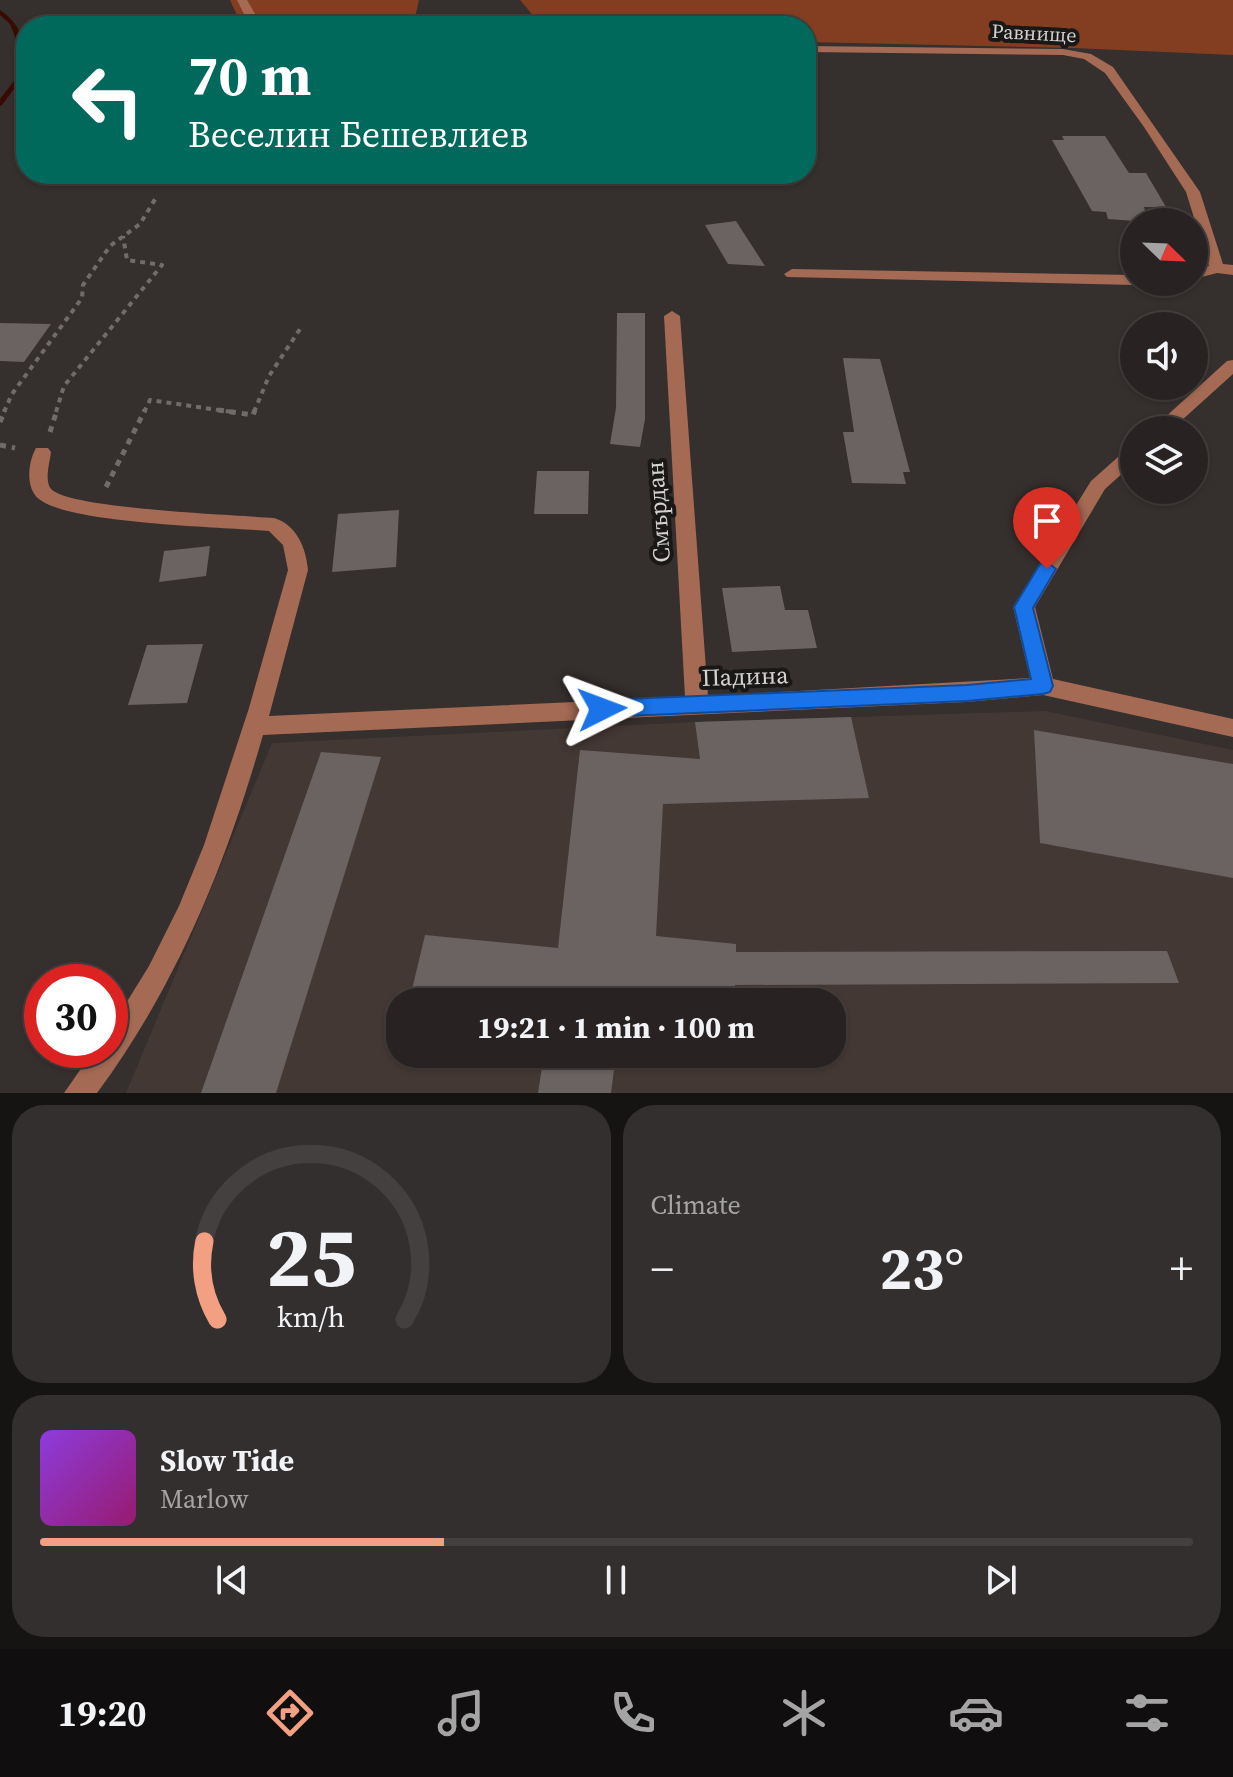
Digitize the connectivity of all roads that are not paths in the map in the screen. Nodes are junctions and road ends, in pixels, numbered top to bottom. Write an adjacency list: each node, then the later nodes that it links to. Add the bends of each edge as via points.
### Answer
1 (816, 49): 2 (street, Равнище, via 1087,56 1109,70 1193,192)
2 (1225, 269)
3 (792, 274): 4 (street)
4 (1120, 280)
5 (672, 316): 11 (street, Смърдан)
6 (1233, 365): 7 (street)
7 (1176, 416)
8 (42, 452): 12 (street, via 39,480 58,503 274,525 288,536 297,551 298,570)
9 (1120, 465): 10 (street, via 1098,485 1024,607)
10 (1043, 686): 11 (street, Падина); 13 (street, Падина)
11 (697, 704): 12 (street, Падина)
12 (255, 726): 14 (street, via 215,844 164,967 129,1028)
13 (1233, 728)
14 (79, 1093)

